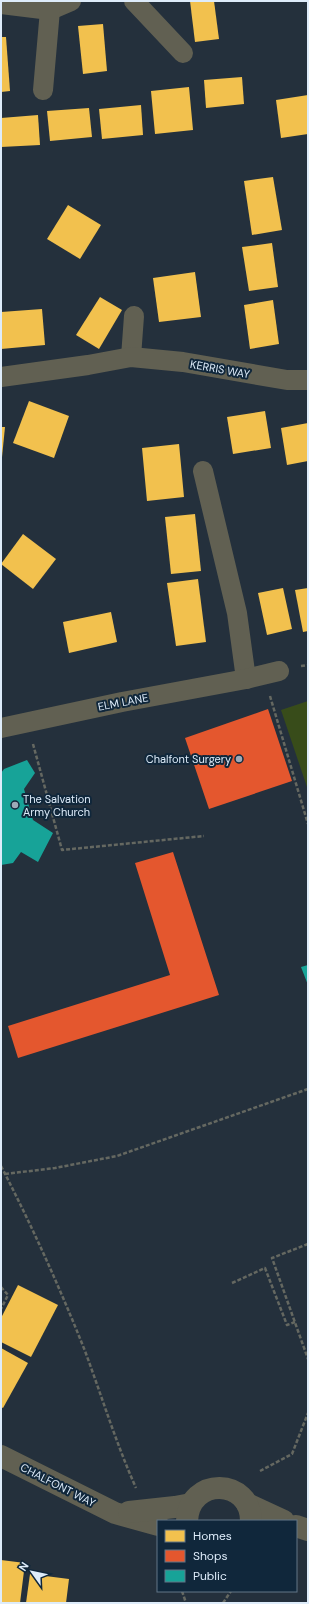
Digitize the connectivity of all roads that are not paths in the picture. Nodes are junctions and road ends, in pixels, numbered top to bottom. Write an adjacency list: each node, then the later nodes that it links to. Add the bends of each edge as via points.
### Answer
1 (71, 1): 4 (street)
2 (134, 1): 5 (street)
3 (1, 4): 4 (street)
4 (50, 10): 6 (street)
5 (183, 54)
6 (43, 90)
7 (134, 316): 8 (street)
8 (131, 357): 9 (street, KERRIS WAY); 10 (street, KERRIS WAY, via 183,362 287,380)
9 (1, 376)
10 (308, 380)
11 (203, 471): 12 (street, ELM LANE, via 237,613 263,675)
12 (1, 728)
13 (1, 1456): 15 (street, CHALFONT WAY)
14 (189, 1512): 15 (street, via 175,1507); 16 (street, via 196,1497 210,1489 221,1488 240,1495)
15 (116, 1513): 18 (street, CHALFONT WAY)
16 (249, 1513): 17 (street)
17 (280, 1520)
18 (157, 1525)
19 (297, 1526): 20 (street)
20 (308, 1530)
21 (308, 1542): 22 (street)
22 (297, 1543)

